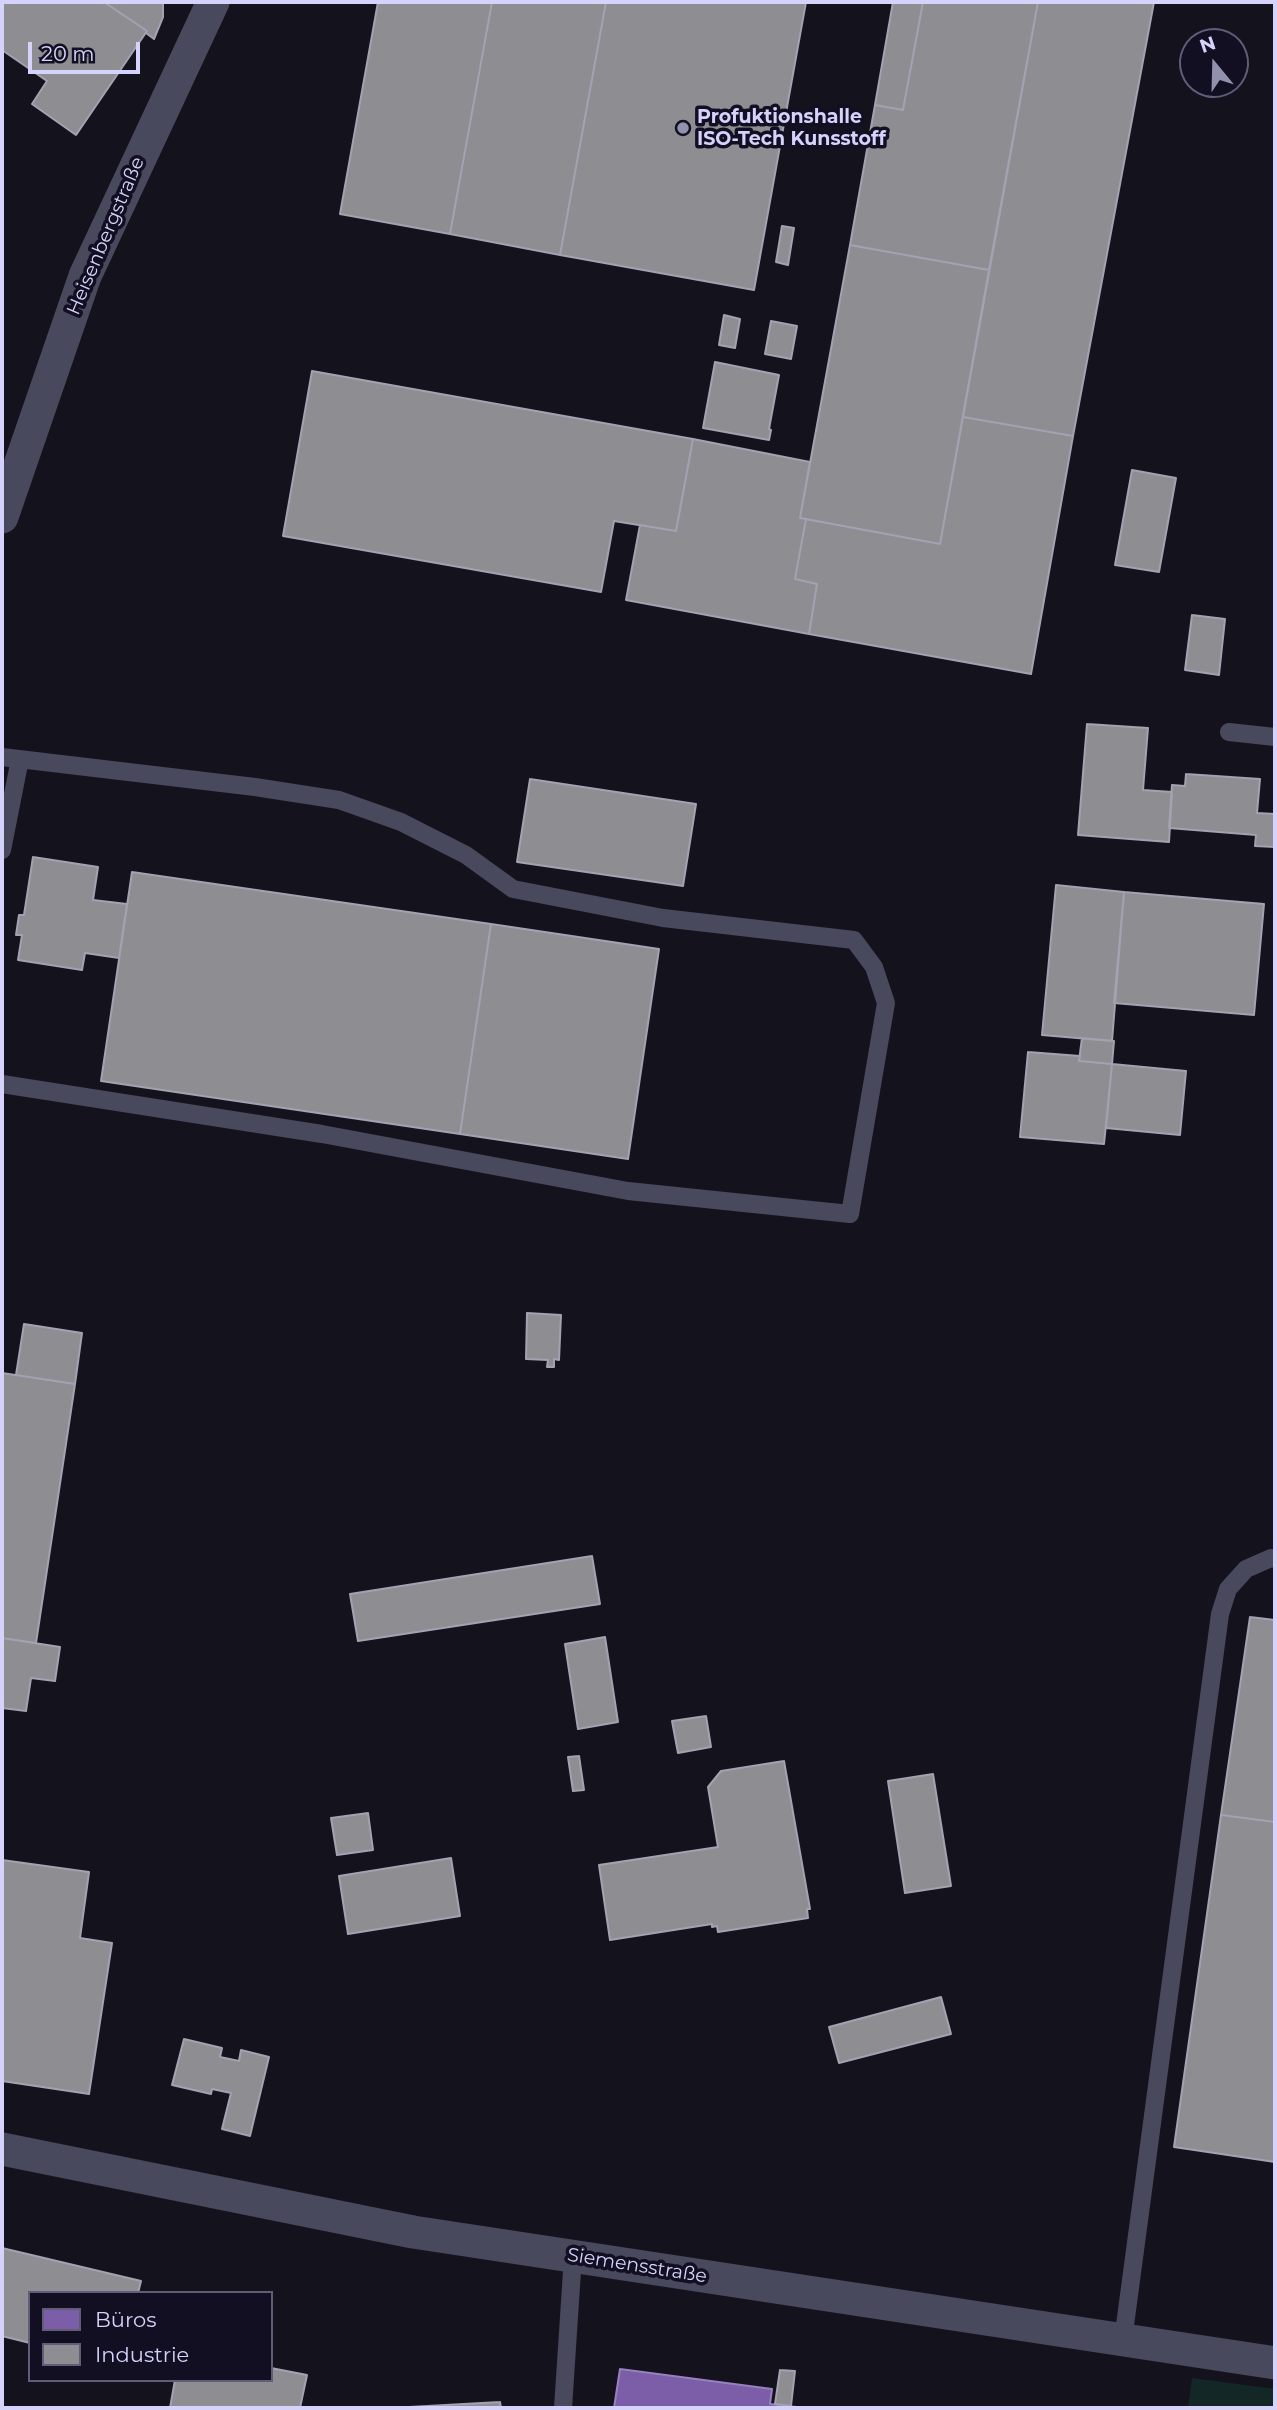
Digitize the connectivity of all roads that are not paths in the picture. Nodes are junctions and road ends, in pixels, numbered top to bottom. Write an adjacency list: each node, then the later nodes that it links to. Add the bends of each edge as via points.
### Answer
1 (213, 2): 2 (street, Heisenbergstraße, via 85,276)
2 (12, 456): 3 (street, Heisenbergstraße)
3 (2, 517)
4 (1229, 732): 5 (lane)
5 (1275, 737)
6 (2, 757): 7 (lane)
7 (20, 759): 8 (lane); 9 (lane, via 339,800 412,827 466,855 513,889 663,918 853,940 874,967 886,1003 850,1214 628,1191 322,1134)
8 (2, 850)
9 (2, 1084)
10 (1275, 1559): 13 (lane, via 1246,1569 1228,1589 1220,1614)
11 (2, 2149): 12 (street, Siemensstraße, via 413,2232)
12 (573, 2256): 13 (street, Siemensstraße); 15 (lane)
13 (1123, 2340): 14 (street, Siemensstraße)
14 (1275, 2363)
15 (563, 2408)

